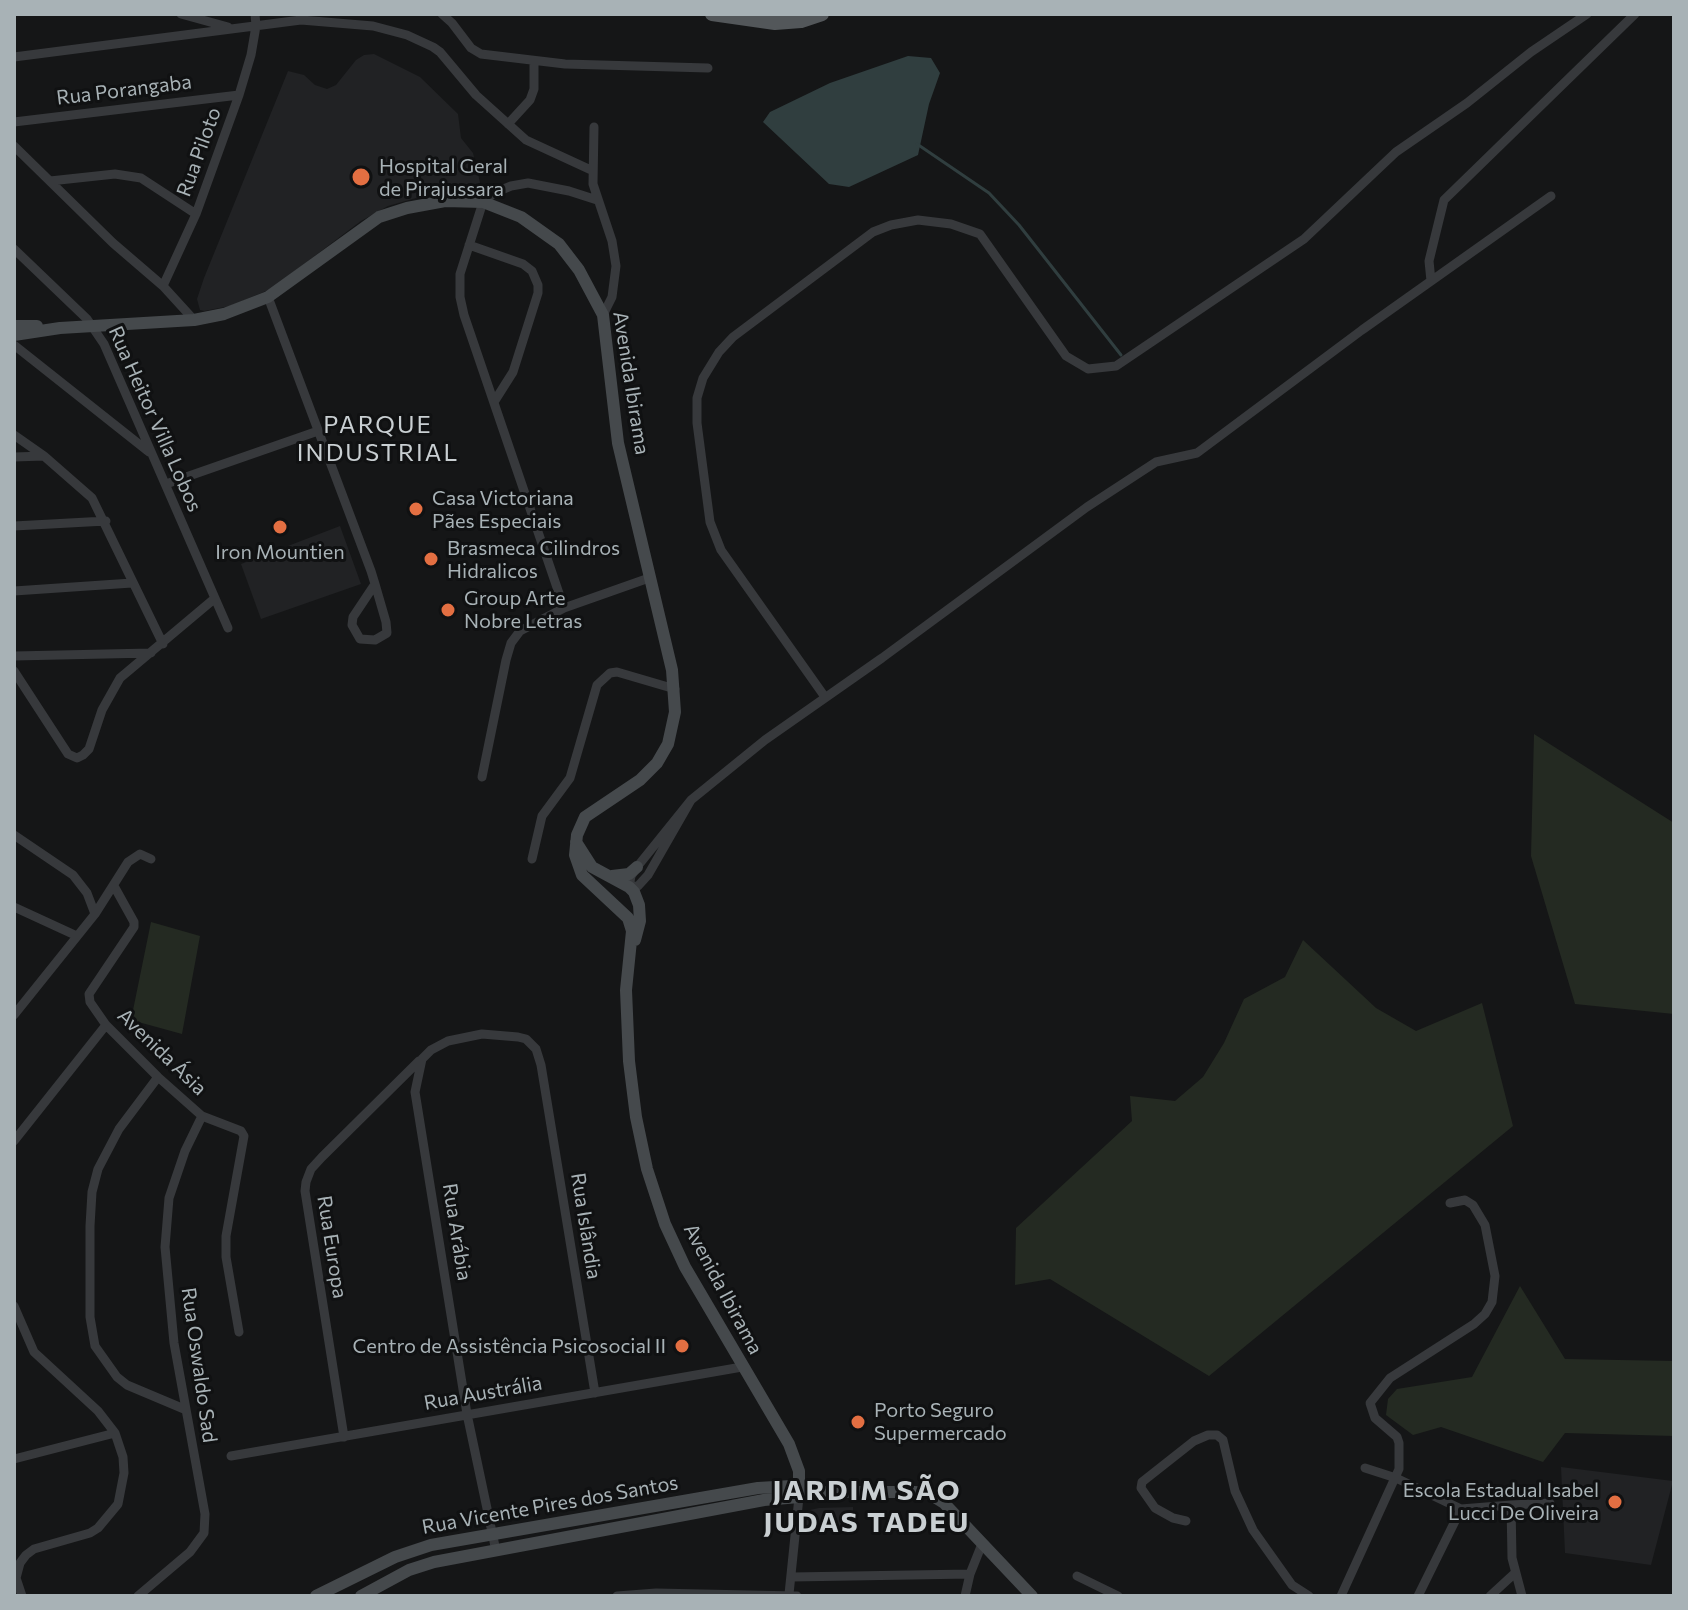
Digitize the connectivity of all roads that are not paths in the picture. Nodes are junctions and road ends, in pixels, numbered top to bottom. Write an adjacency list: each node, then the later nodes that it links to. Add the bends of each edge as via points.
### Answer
1 (182, 14): 9 (street); 10 (street)
2 (255, 14): 8 (street, Rua Piloto)
3 (442, 14): 12 (street, via 476,52)
4 (712, 14): 5 (main road, via 788,23)
5 (822, 14)
6 (1587, 14): 58 (street, via 1396,152 1304,239 1116,366 1088,369 1066,356 980,234 918,220 873,232 733,337 703,378 697,398 710,522 721,550)
7 (1635, 14): 27 (street, via 1444,200 1429,261)
8 (256, 26): 9 (street); 14 (street, Rua Piloto); 16 (street, via 321,21 407,35 440,52)
9 (231, 28): 10 (street)
10 (177, 36): 11 (street)
11 (14, 57)
12 (534, 61): 13 (street); 16 (street, via 530,100)
13 (708, 68)
14 (239, 95): 15 (street, Rua Porangaba); 24 (street, Rua Piloto)
15 (14, 122)
16 (508, 124): 19 (street, via 526,140)
17 (594, 127): 19 (street)
18 (14, 146): 20 (street)
19 (591, 170): 22 (street)
20 (50, 181): 24 (street, via 115,174 141,178); 28 (street)
21 (1551, 196): 27 (street)
22 (597, 200): 23 (street, via 528,183 494,193); 30 (street, via 616,266 612,297)
23 (483, 202): 25 (street); 29 (main road, Avenida Ibirama, via 445,201 379,217); 30 (main road, Avenida Ibirama, via 521,217 559,244)
24 (196, 214): 28 (street, Rua Piloto)
25 (469, 245): 37 (street, via 460,297); 37 (street, via 523,264 538,285 513,372)
26 (14, 249): 33 (street, Rua Heitor Villa Lobos)
27 (1431, 281): 58 (street, via 1197,453 1156,462 1087,507)
28 (163, 286): 31 (street)
29 (268, 297): 31 (main road, Avenida Ibirama); 38 (street)
30 (603, 315): 46 (main road, Avenida Ibirama, via 618,443)
31 (194, 320): 33 (main road, Avenida Ibirama)
32 (14, 326): 34 (main road, Avenida Ibirama)
33 (93, 326): 34 (main road, Avenida Ibirama); 40 (street, Rua Heitor Villa Lobos)
34 (60, 328): 35 (main road, Avenida Ibirama)
35 (14, 335)
36 (14, 345): 40 (street)
37 (494, 402): 51 (street)
38 (318, 431): 43 (street); 48 (street)
39 (14, 435): 41 (street)
40 (152, 454): 43 (street, Rua Heitor Villa Lobos)
41 (44, 456): 42 (street); 44 (street, via 85,489)
42 (14, 457)
43 (166, 484): 50 (street, Rua Heitor Villa Lobos)
44 (106, 521): 45 (street); 47 (street)
45 (14, 526)
46 (649, 578): 51 (street); 57 (main road, Avenida Ibirama)
47 (132, 583): 49 (street); 53 (street)
48 (375, 584): 48 (street, via 353,617 360,639 375,640 387,633)
49 (14, 591)
50 (214, 599): 52 (street, Rua Heitor Villa Lobos); 53 (street)
51 (564, 608): 59 (street, via 520,631 511,643)
52 (228, 628)
53 (163, 644): 54 (street)
54 (151, 653): 55 (street); 56 (street, via 115,685 89,749 77,758 68,754)
55 (14, 656)
56 (14, 671)
57 (675, 689): 62 (main road, Avenida Ibirama, via 673,729 657,763 585,817); 64 (street, via 617,672 597,685 570,778 542,816)
58 (825, 697): 60 (street)
59 (482, 777)
60 (691, 800): 65 (street); 68 (street, via 648,875)
61 (14, 835): 71 (street, via 73,875)
62 (576, 842): 66 (main road, via 592,867); 69 (main road, via 582,875)
63 (151, 859): 67 (street, via 134,856)
64 (532, 859)
65 (637, 867): 66 (main road, via 629,874); 68 (street)
66 (609, 876): 68 (main road)
67 (114, 886): 71 (street); 76 (street, Avenida Ásia, via 134,927 89,994)
68 (629, 887): 69 (main road); 72 (main road, Avenida Ibirama); 74 (main road, Avenida Ibirama, via 640,914)
69 (603, 895): 72 (main road)
70 (14, 907): 73 (street)
71 (95, 914): 73 (street)
72 (628, 918): 74 (main road, Avenida Ibirama)
73 (77, 936): 75 (street)
74 (632, 946): 84 (main road, Avenida Ibirama, via 626,1028 647,1169 685,1267)
75 (14, 1015)
76 (106, 1025): 78 (street, Avenida Ásia); 80 (street)
77 (422, 1059): 85 (street, Rua Islândia, via 448,1041 482,1034 526,1039 536,1049); 87 (street, Rua Arábia, via 415,1092); 89 (street, Rua Europa, via 322,1157 306,1182)
78 (158, 1077): 79 (street, Avenida Ásia); 86 (street, via 119,1129 98,1169 90,1226 90,1317 95,1346 117,1377)
79 (202, 1116): 83 (street, Avenida Ásia, via 244,1136 226,1236); 86 (street, Rua Oswaldo Sad, via 173,1183 165,1226)
80 (14, 1141)
81 (1450, 1203): 93 (street, via 1465,1200 1478,1210 1491,1247 1495,1288 1485,1314 1390,1378 1370,1403 1375,1418 1397,1437 1401,1453)
82 (14, 1306): 88 (street, via 34,1352)
83 (239, 1332)
84 (742, 1367): 85 (street, Rua Austrália); 94 (main road, Avenida Ibirama, via 789,1444)
85 (595, 1393): 87 (street, Rua Austrália)
86 (184, 1409): 108 (street, Rua Oswaldo Sad, via 205,1514 204,1533 190,1552)
87 (467, 1414): 89 (street, Rua Austrália); 99 (street, Rua Arábia)
88 (115, 1433): 91 (street); 107 (street, via 124,1473 118,1504 90,1533 26,1555 16,1578)
89 (344, 1437): 90 (street, Rua Austrália)
90 (231, 1456)
91 (15, 1458)
92 (1365, 1468): 93 (street)
93 (1396, 1478): 97 (street); 116 (street)
94 (800, 1492): 99 (main road, Rua Vicente Pires dos Santos, via 761,1488); 100 (main road, via 928,1493); 101 (main road); 105 (street)
95 (1550, 1503): 96 (street)
96 (1511, 1505): 97 (street); 102 (street)
97 (1461, 1509): 117 (street)
98 (1186, 1521): 115 (street, via 1155,1508 1142,1482 1194,1441 1217,1435 1253,1530 1292,1585)
99 (492, 1533): 101 (street, Rua Arábia); 109 (main road, Rua Vicente Pires dos Santos, via 401,1555)
100 (982, 1544): 103 (street); 113 (main road)
101 (496, 1551): 110 (main road, via 419,1567)
102 (1515, 1573): 118 (street); 119 (street)
103 (970, 1574): 105 (street); 112 (street)
104 (1077, 1576): 114 (street)
105 (792, 1577): 106 (street)
106 (793, 1595): 111 (street)
107 (22, 1596)
108 (138, 1596)
109 (316, 1596)
110 (361, 1596)
111 (621, 1596)
112 (965, 1596)
113 (1032, 1596)
114 (1118, 1596)
115 (1309, 1596)
116 (1341, 1596)
117 (1418, 1596)
118 (1490, 1596)
119 (1522, 1596)

